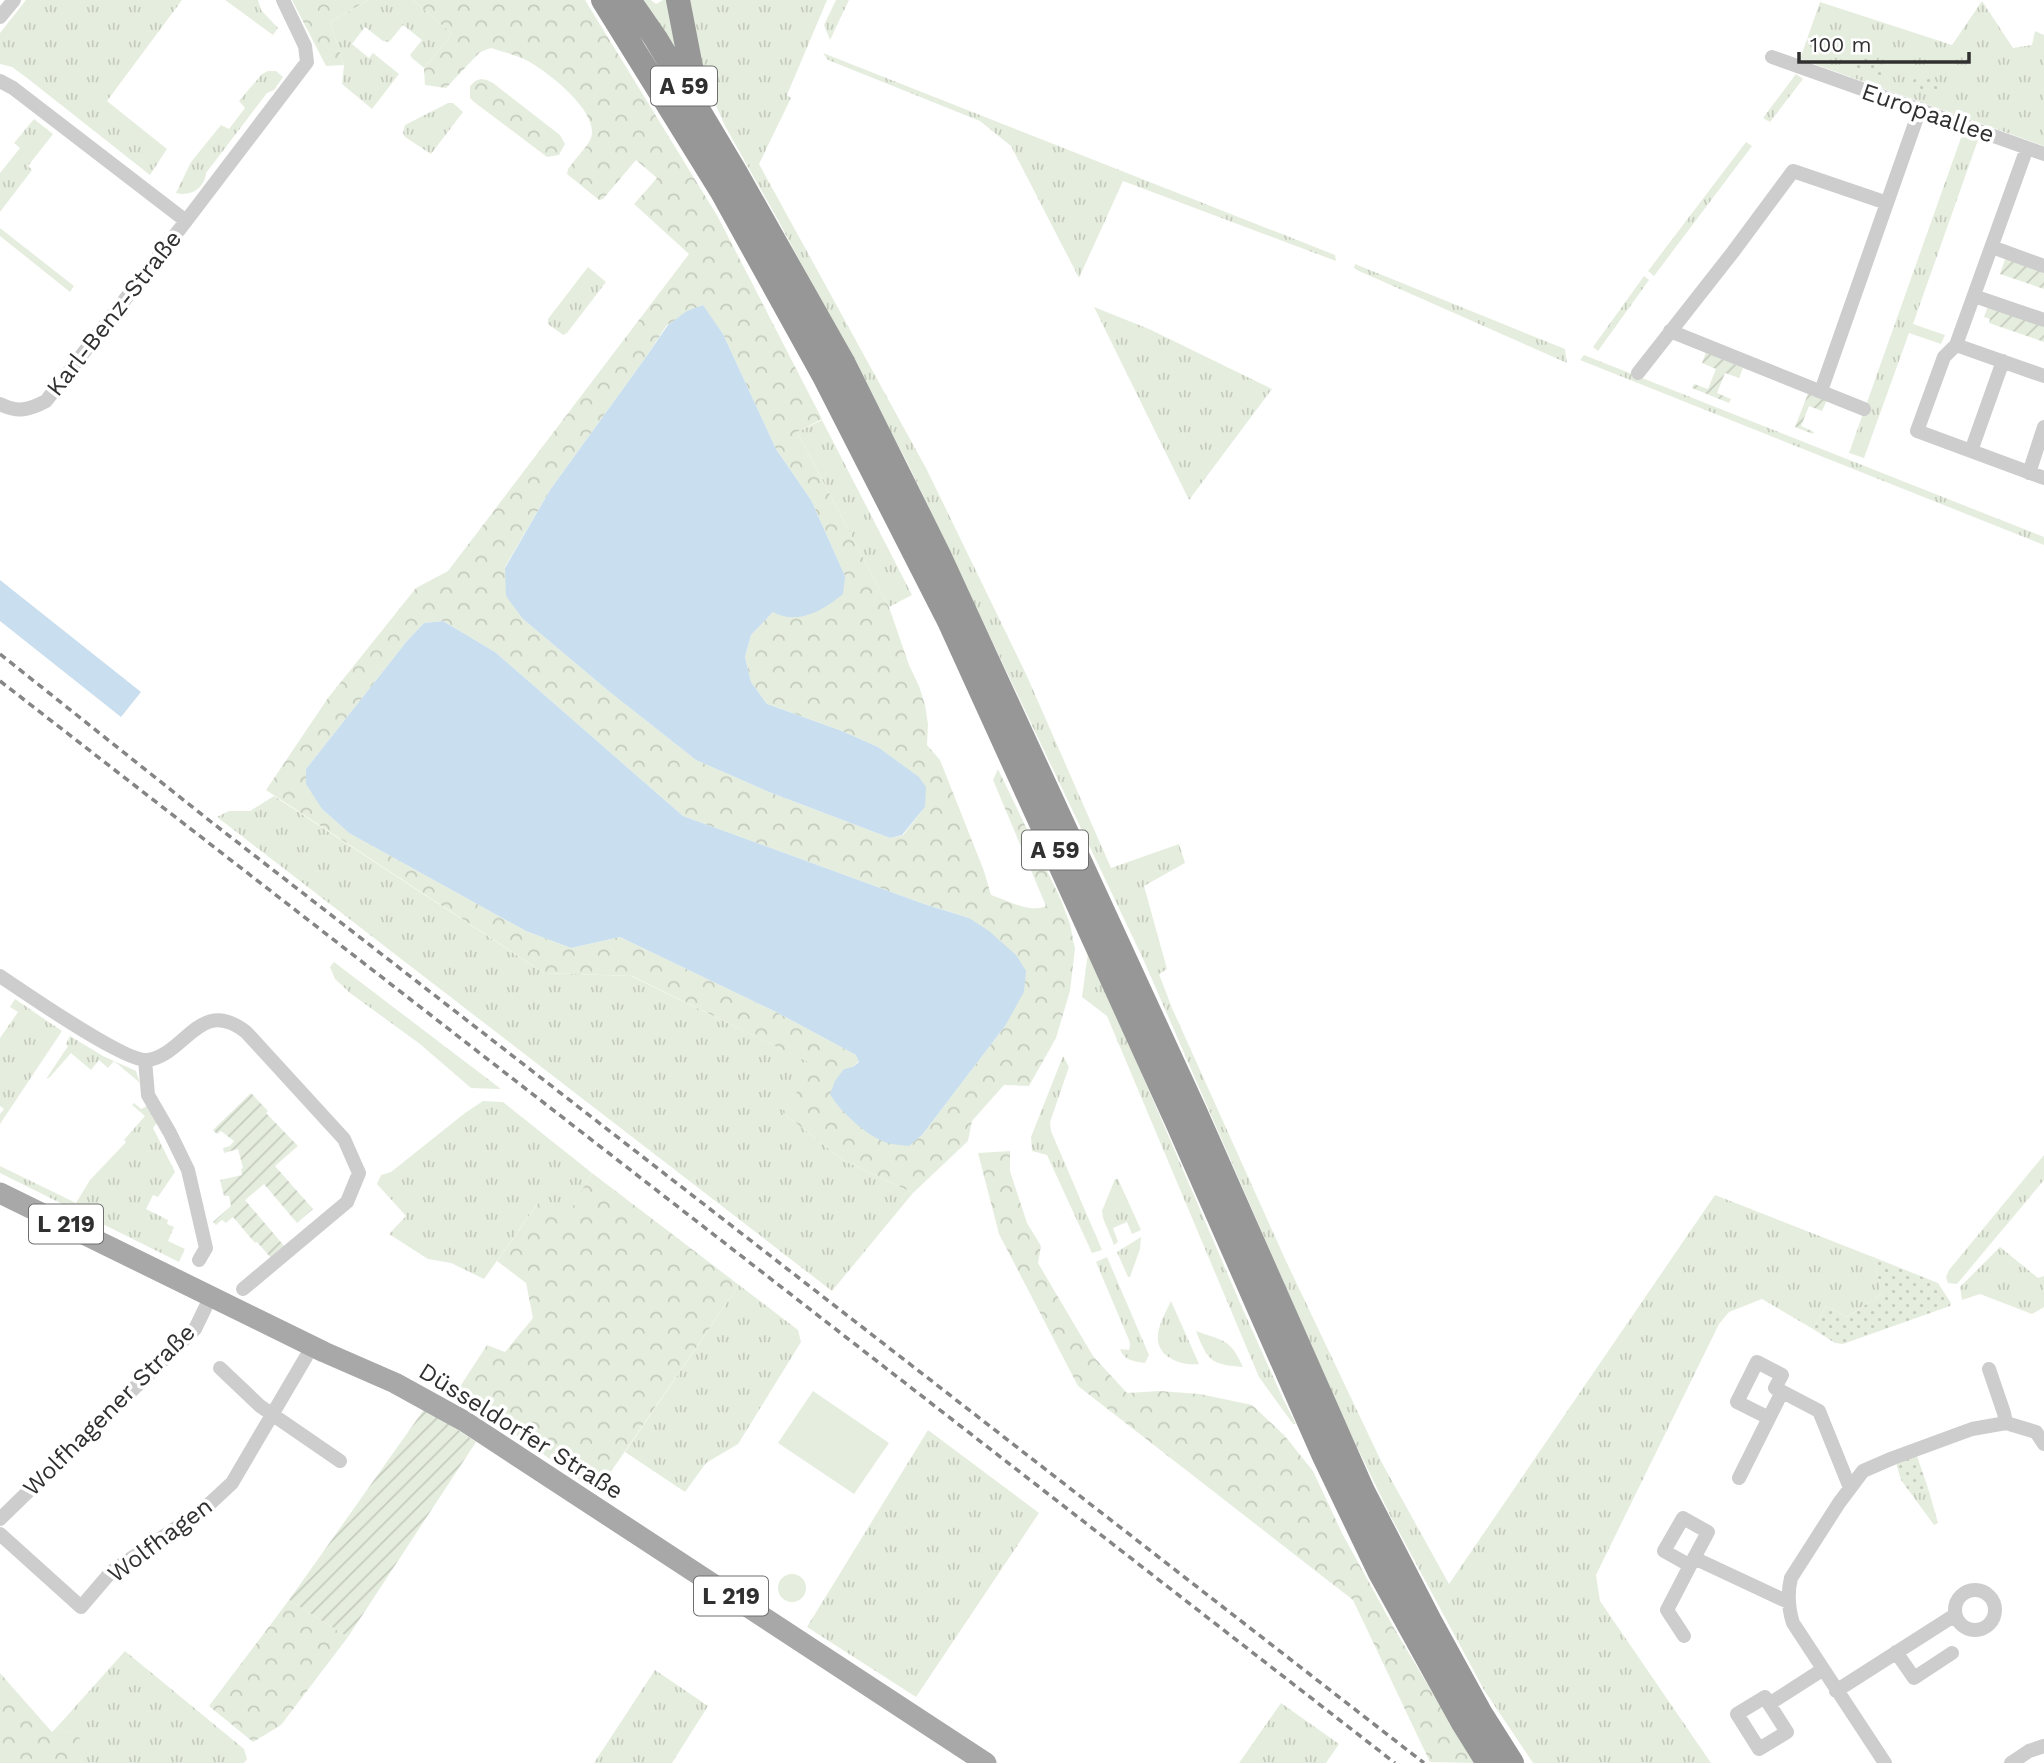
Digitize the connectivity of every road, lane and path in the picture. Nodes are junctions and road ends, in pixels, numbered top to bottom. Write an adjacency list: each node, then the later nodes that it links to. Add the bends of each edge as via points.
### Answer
1 (14, 0): 6 (street)
2 (283, 0): 14 (street, Karl-Benz-Straße, via 305,46 307,62)
3 (603, 0): 58 (highway, A 59, via 722,192 825,378 949,621 1323,1454 1380,1573)
4 (629, 0): 12 (highway, A 59)
5 (678, 0): 12 (highway, via 691,67)
6 (0, 17)
7 (1772, 57): 9 (street, Europaallee)
8 (0, 82): 14 (street, Karl-Benz-Straße)
9 (1920, 109): 10 (street, Europaallee); 13 (street)
10 (2027, 148): 11 (street, Europaallee); 15 (street)
11 (2044, 154)
12 (736, 173): 58 (highway, A 59, via 844,364 939,555 1189,1098 1363,1491 1430,1621)
13 (1887, 203): 19 (street, via 1793,171); 24 (street)
14 (186, 221): 25 (street, Karl-Benz-Straße, via 47,401 32,409)
15 (1992, 247): 16 (street); 17 (street)
16 (2044, 266)
17 (1974, 296): 18 (street); 20 (street)
18 (2044, 320)
19 (1670, 331): 22 (street); 24 (street)
20 (1956, 345): 21 (street); 28 (street, via 1944,357 1917,431)
21 (2003, 361): 23 (street); 28 (street)
22 (1638, 373)
23 (2044, 376)
24 (1821, 391): 26 (street)
25 (0, 404)
26 (1864, 410)
27 (2044, 427): 29 (street)
28 (1971, 451): 29 (street)
29 (2029, 473): 30 (street)
30 (2044, 478)
31 (0, 976): 32 (street, via 106,1044)
32 (145, 1060): 34 (street, via 148,1095 188,1170 206,1248); 35 (street, via 163,1055 198,1026 225,1022 239,1027 344,1139 359,1173 346,1202)
33 (0, 1193): 36 (main road, Düsseldorfer Straße / L 219)
34 (199, 1260)
35 (243, 1289)
36 (211, 1296): 48 (street, Wolfhagener Straße, via 195,1329); 60 (main road, Düsseldorfer Straße / L 219, via 395,1383 464,1421)
37 (306, 1357): 41 (street, Wolfhagen)
38 (220, 1368): 41 (street)
39 (1989, 1370): 43 (street)
40 (1783, 1392): 42 (street); 42 (street, via 1775,1388 1782,1375 1756,1362 1737,1402); 47 (street, via 1819,1411)
41 (274, 1414): 45 (street); 49 (street, Wolfhagen, via 232,1483 204,1509 110,1572 81,1608)
42 (1769, 1418): 46 (street)
43 (2006, 1423): 44 (street, via 2036,1432); 47 (street, via 1972,1429 1893,1458 1863,1472)
44 (2044, 1444)
45 (340, 1461)
46 (1740, 1478)
47 (1850, 1488): 50 (street, via 1791,1578)
48 (0, 1519)
49 (0, 1534)
50 (1788, 1602): 52 (street, via 1692,1562 1667,1610); 55 (street, via 1793,1623)
51 (1955, 1615): 53 (street)
52 (1684, 1636)
53 (1896, 1653): 54 (street, via 1914,1678); 56 (street)
54 (1952, 1653)
55 (1822, 1670): 56 (street); 57 (street)
56 (1836, 1691): 63 (street)
57 (1769, 1704)
58 (1472, 1718): 61 (highway, A 59); 62 (highway, A 59)
59 (2044, 1746): 64 (street)
60 (986, 1763)
61 (1488, 1763)
62 (1512, 1763)
63 (1885, 1763)
64 (2011, 1763)

